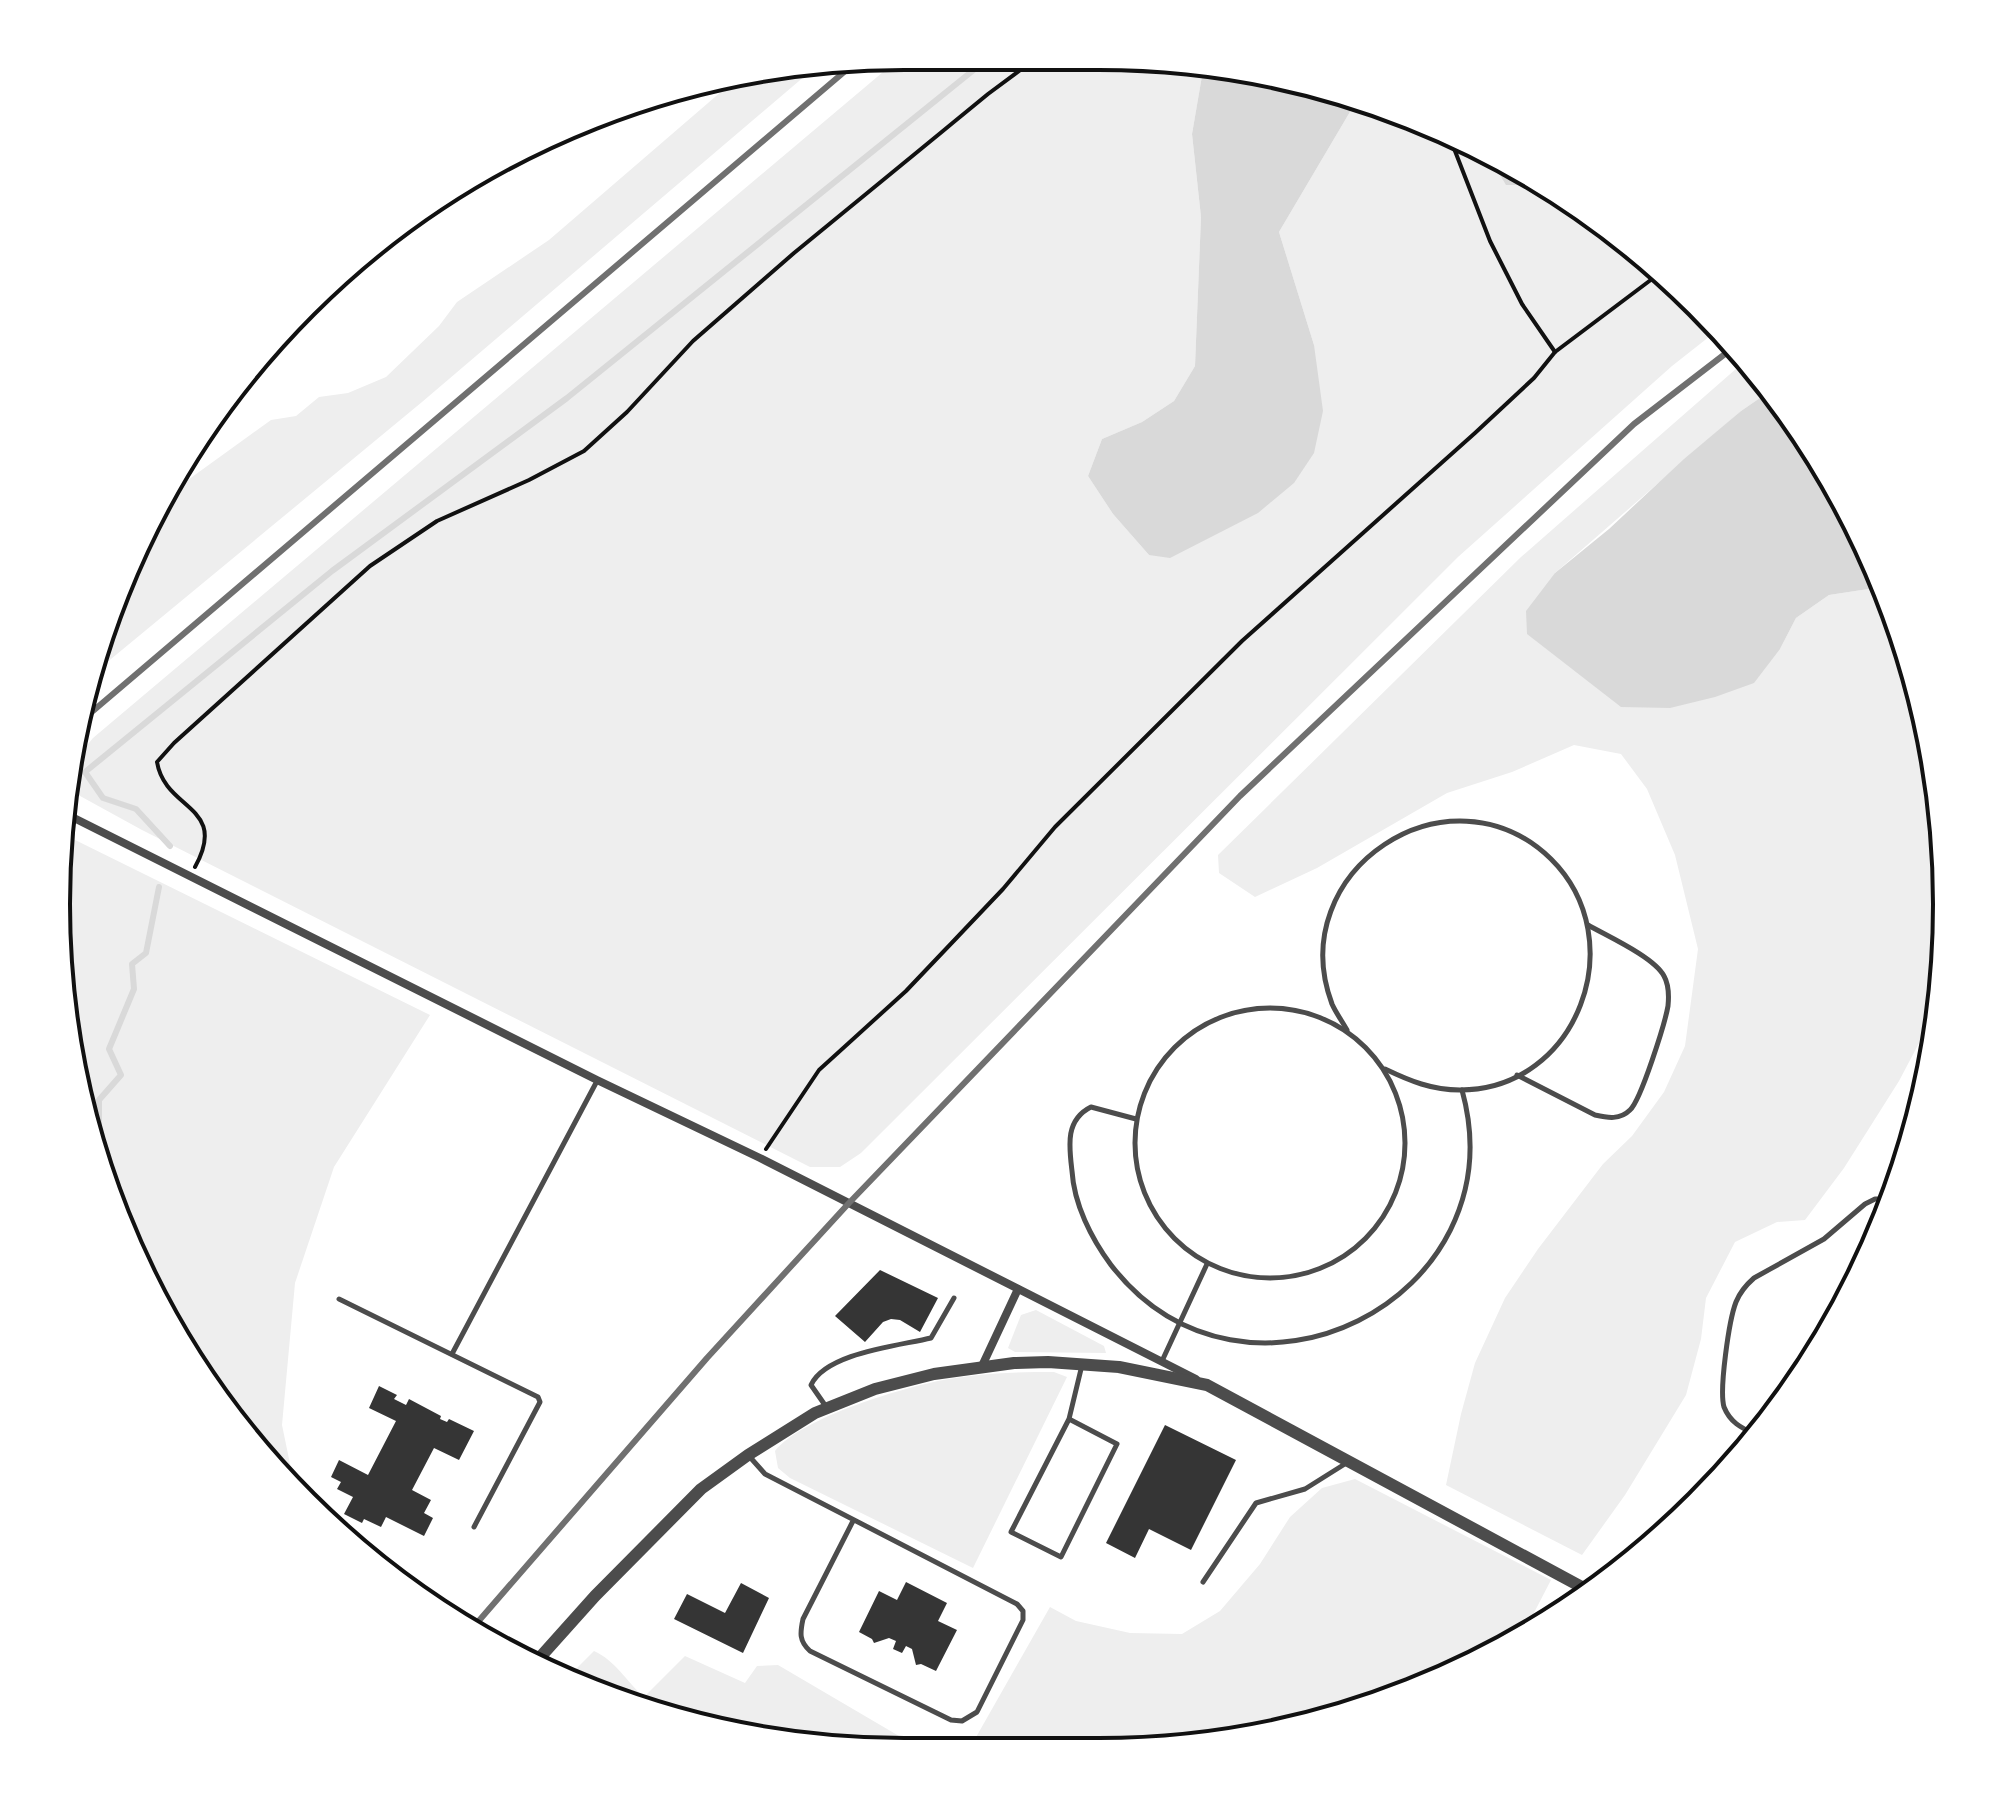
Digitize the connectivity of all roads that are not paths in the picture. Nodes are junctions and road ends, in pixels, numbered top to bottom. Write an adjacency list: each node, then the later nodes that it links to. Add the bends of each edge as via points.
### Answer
1 (75, 818): 6 (street)
2 (1587, 924): 3 (lane, via 1565,876 1534,845 1513,833 1472,822 1429,824 1408,831 1359,864 1343,886 1325,932 1325,978); 5 (lane, via 1591,959 1581,1005 1561,1040); 5 (lane, via 1654,964 1664,976 1667,1008 1640,1093 1631,1109 1609,1119)
3 (1347, 1031): 4 (lane); 8 (lane, via 1284,1007 1220,1016 1171,1050 1154,1072)
4 (1384, 1068): 7 (lane, via 1434,1088); 10 (lane, via 1400,1102 1405,1147 1396,1193 1375,1229 1343,1257 1296,1276 1246,1277)
5 (1517, 1075): 7 (lane)
6 (597, 1080): 11 (street); 15 (lane)
7 (1462, 1090): 14 (lane, via 1471,1149 1466,1186 1442,1246 1406,1291 1348,1328 1309,1340 1235,1341)
8 (1136, 1119): 10 (lane, via 1136,1165 1144,1193 1171,1237); 14 (lane, via 1091,1107 1081,1112 1072,1123 1069,1144 1072,1177 1100,1251 1140,1296)
9 (1879, 1199): 22 (lane, via 1865,1204 1824,1239 1754,1278 1736,1300 1722,1393 1729,1416)
10 (1207, 1264): 14 (lane)
11 (1018, 1289): 16 (street); 18 (street)
12 (954, 1298): 20 (lane, via 931,1338 835,1362 815,1376 811,1385)
13 (339, 1299): 15 (lane)
14 (1180, 1323): 16 (lane)
15 (452, 1354): 26 (lane, via 540,1402)
16 (1161, 1362): 19 (street)
17 (1082, 1364): 18 (street); 19 (street); 21 (lane)
18 (982, 1366): 20 (street, via 875,1389)
19 (1207, 1385): 24 (street)
20 (827, 1408): 23 (street)
21 (1069, 1419): 21 (lane, via 1011,1532 1061,1557 1117,1444)
22 (1746, 1430)
23 (748, 1455): 25 (lane, via 765,1474); 29 (street, via 701,1489)
24 (1349, 1461): 27 (lane, via 1305,1489 1256,1503); 28 (street)
25 (853, 1521): 25 (lane, via 1023,1611 972,1716 951,1720 803,1645 803,1619)
26 (474, 1527)
27 (1203, 1582)
28 (1579, 1585)
29 (542, 1655)

